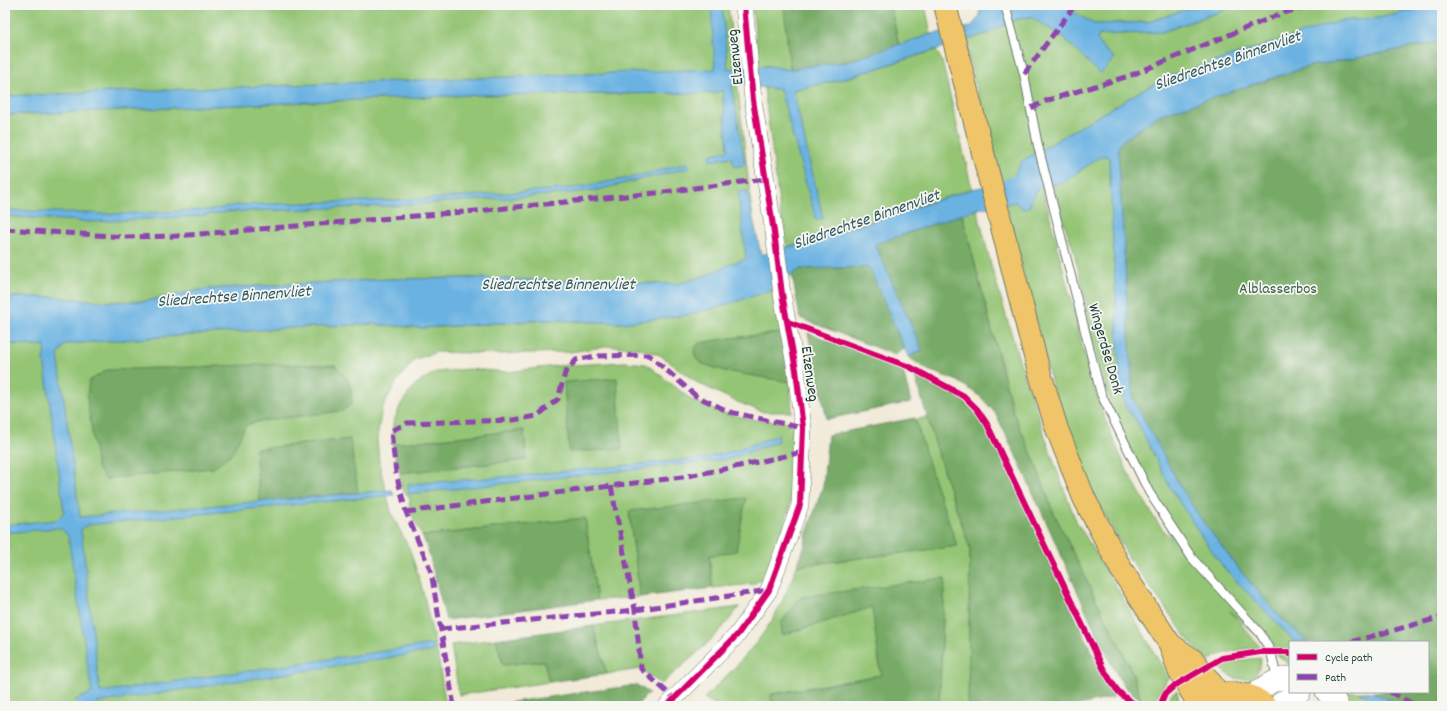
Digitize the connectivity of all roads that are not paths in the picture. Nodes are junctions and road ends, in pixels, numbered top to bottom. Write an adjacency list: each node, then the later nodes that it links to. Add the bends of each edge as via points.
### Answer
1 (744, 5): 10 (street, Elzenweg, via 753,100 803,428 800,505 768,590 738,634)
2 (1005, 5): 5 (lane, Wingerdse Donk, via 1024,74 1050,197 1101,394 1149,492 1192,558 1260,633)
3 (947, 11): 4 (main road, via 1037,364 1057,429 1081,492 1121,568)
4 (1170, 644): 8 (main road, via 1194,661); 11 (main road, via 1179,671)
5 (1283, 678): 9 (street, via 1258,690)
6 (1298, 693): 12 (street)
7 (1327, 693): 13 (street)
8 (1220, 695): 9 (main road, via 1241,694); 11 (main road)
9 (1258, 701)
10 (667, 706)
11 (1200, 706)
12 (1278, 706)
13 (1338, 706)

